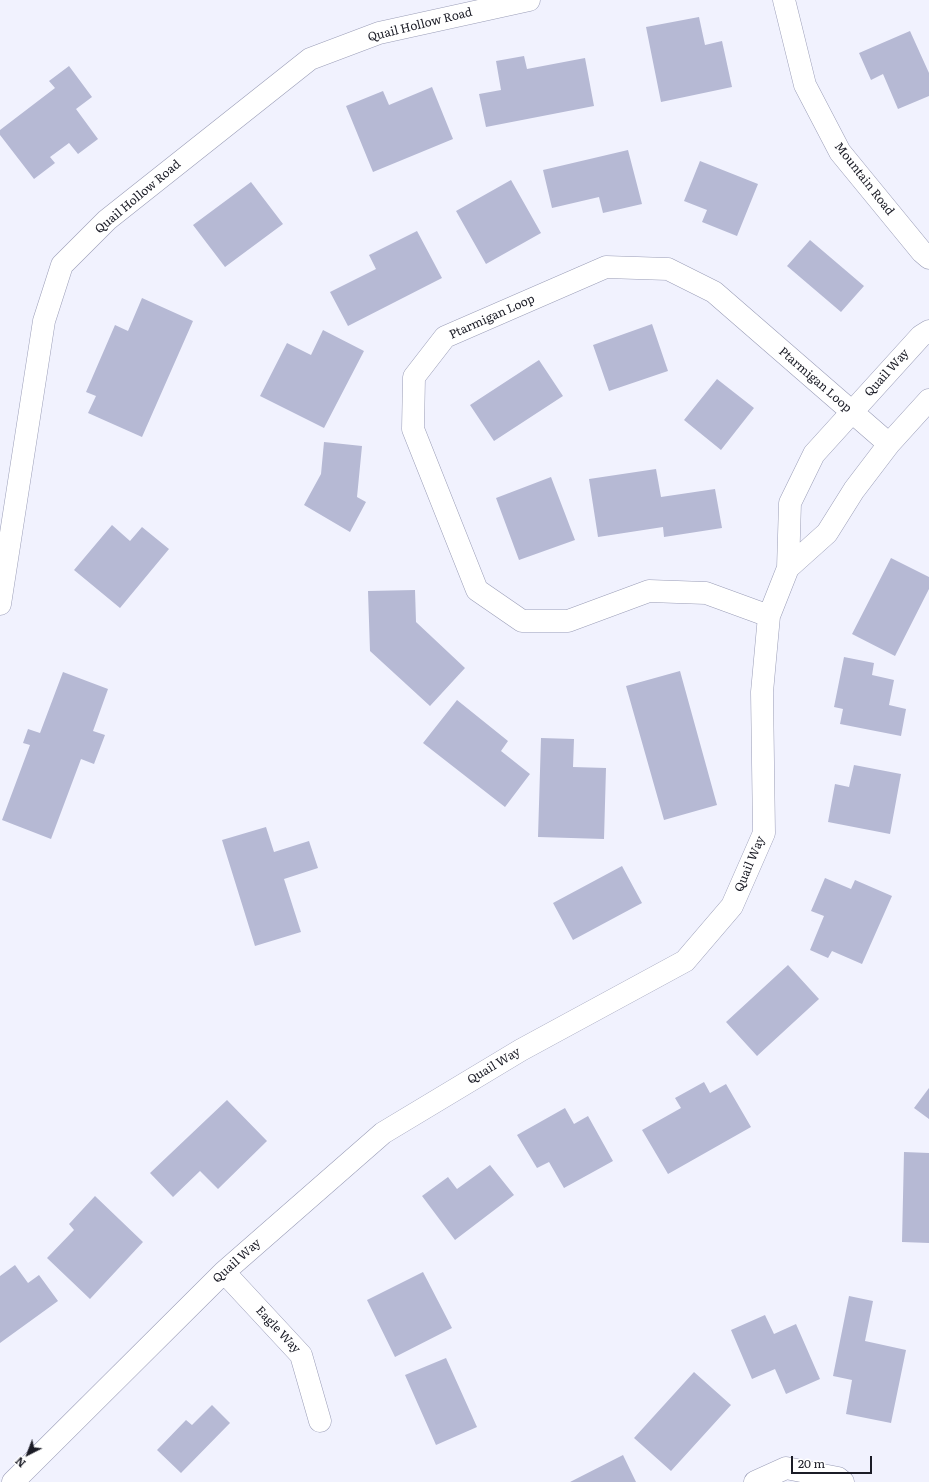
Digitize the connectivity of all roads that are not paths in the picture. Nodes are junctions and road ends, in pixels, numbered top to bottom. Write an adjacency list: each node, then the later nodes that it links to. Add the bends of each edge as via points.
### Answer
1 (529, 0): 9 (street, Quail Hollow Road, via 379,33 310,59 107,220 62,265 44,321)
2 (784, 0): 3 (street, Mountain Road, via 805,85 840,152)
3 (929, 258)
4 (929, 331): 6 (street, Quail Way, via 921,336)
5 (929, 400): 7 (street, Quail Way)
6 (852, 412): 7 (street, Ptarmigan Loop); 8 (street, Quail Way, via 814,454 790,503); 10 (street, Ptarmigan Loop, via 714,292 668,269 606,267 445,337 414,377 413,429 477,590 522,621 568,621 649,591 706,593)
7 (889, 444): 8 (street, Quail Way, via 854,490 827,533)
8 (788, 568): 10 (street, Quail Way)
9 (0, 604)
10 (769, 616): 11 (street, Quail Way, via 762,692 764,833 732,906 685,962 521,1050 383,1133)
11 (224, 1272): 12 (street, Eagle Way, via 301,1355); 13 (street, Quail Way)
12 (320, 1421)
13 (13, 1482)
14 (755, 1482): 15 (street, via 786,1468 838,1478)
15 (843, 1482)

